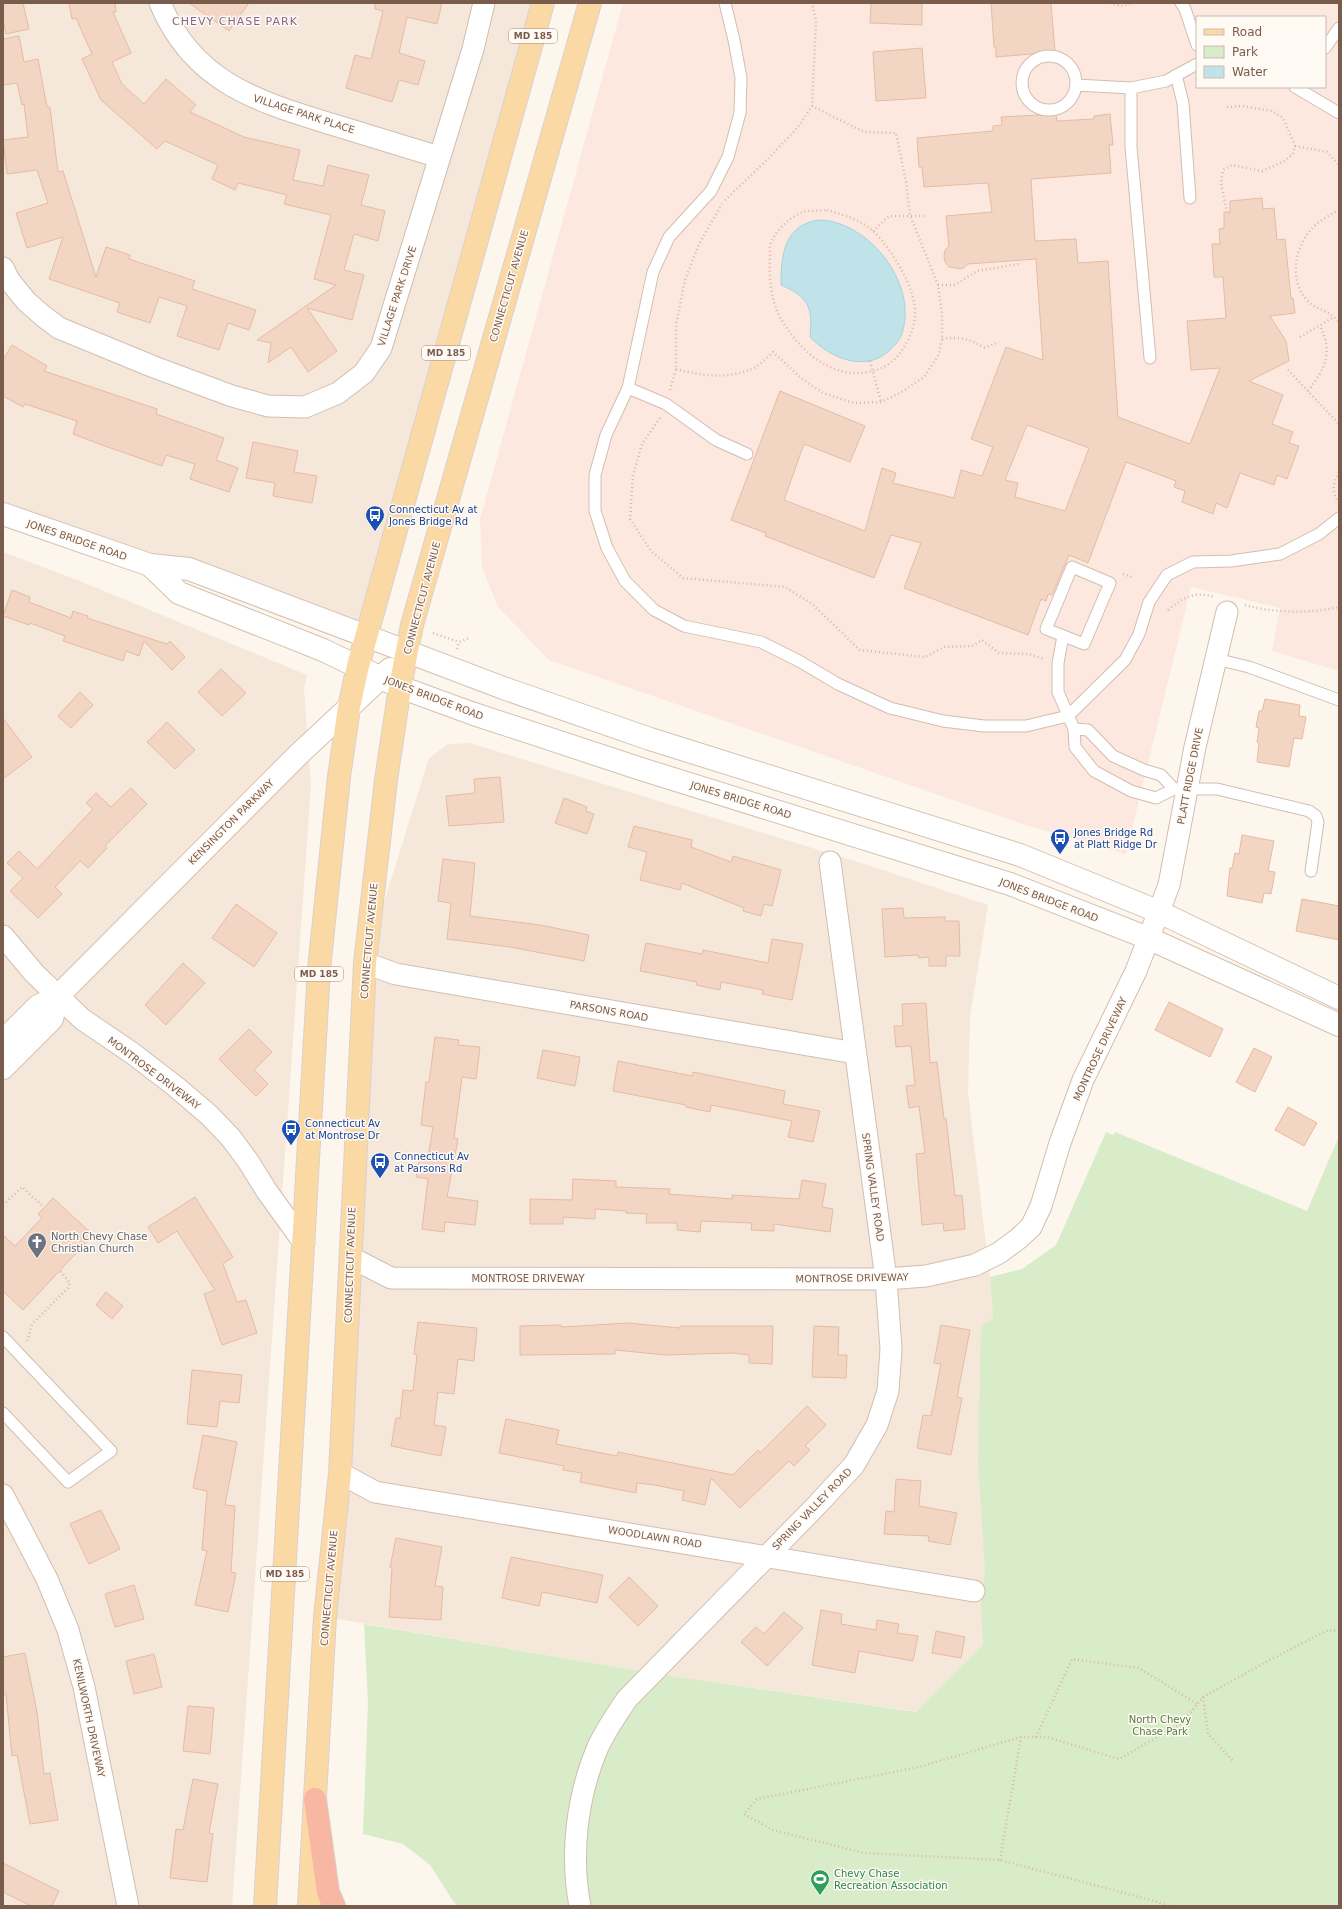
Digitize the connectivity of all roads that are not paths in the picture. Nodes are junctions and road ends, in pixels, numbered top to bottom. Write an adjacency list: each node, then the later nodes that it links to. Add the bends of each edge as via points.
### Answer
1 (160, 3): 16 (street, VILLAGE PARK PLACE, via 175,33 189,52 232,88 291,112)
2 (484, 3): 16 (street, VILLAGE PARK DRIVE, via 473,49)
3 (543, 3): 26 (main road, MD 185)
4 (590, 3): 28 (main road, CONNECTICUT AVENUE, via 412,625)
5 (725, 3): 20 (lane, via 741,78 740,113 728,157 711,191 669,237 653,272)
6 (1181, 3): 8 (lane)
7 (1339, 28): 9 (lane)
8 (1196, 42)
9 (1326, 47)
10 (1196, 65): 11 (lane)
11 (1176, 75): 13 (lane, via 1166,81); 17 (lane, via 1183,103)
12 (1076, 85): 12 (lane, via 1069,102 1062,107 1044,110 1028,100 1022,84 1023,75 1030,64 1041,57 1050,56 1059,58 1069,65 1076,77); 13 (lane)
13 (1131, 88): 19 (lane, via 1131,147)
14 (1297, 88): 15 (lane)
15 (1339, 113)
16 (439, 156): 18 (street, VILLAGE PARK DRIVE, via 381,348 364,373 340,392 305,407 268,406 232,396 59,328 26,301)
17 (1190, 198)
18 (3, 268)
19 (1150, 358)
20 (628, 388): 21 (lane, via 666,404 716,440); 34 (lane, via 606,435 595,475 595,511 607,548 625,581 654,610 684,626 761,642 838,684 890,708 984,726 1026,726)
21 (747, 454)
22 (3, 514): 24 (main road, JONES BRIDGE ROAD)
23 (1339, 518): 34 (lane, via 1320,534 1280,554 1231,561 1193,562 1167,575 1149,602 1139,634 1126,660)
24 (150, 566): 26 (main road, JONES BRIDGE ROAD, via 189,569); 30 (main road, JONES BRIDGE ROAD, via 179,593)
25 (1227, 604): 29 (street, PLATT RIDGE DRIVE)
26 (367, 636): 28 (main road, JONES BRIDGE ROAD); 30 (main road, MD 185)
27 (1063, 636): 27 (lane, via 1084,644 1110,583 1072,567 1046,629); 34 (lane, via 1058,663 1058,692)
28 (408, 651): 31 (main road, CONNECTICUT AVENUE); 39 (main road, JONES BRIDGE ROAD, via 506,689 650,739 1020,854)
29 (1216, 659): 32 (lane, via 1249,667); 36 (street, PLATT RIDGE DRIVE, via 1195,747)
30 (358, 666): 31 (main road, JONES BRIDGE ROAD); 33 (main road, MD 185)
31 (390, 682): 33 (main road, KENSINGTON PARKWAY); 41 (main road, JONES BRIDGE ROAD, via 641,769 1010,884); 42 (main road, CONNECTICUT AVENUE, via 386,780)
32 (1339, 700)
33 (349, 707): 43 (main road, KENSINGTON PARKWAY); 49 (main road, MD 185, via 319,969)
34 (1068, 716): 35 (lane)
35 (1074, 729): 36 (lane, via 1088,730 1113,756 1161,775); 36 (lane, via 1075,747 1094,771 1131,791 1156,798)
36 (1181, 789): 38 (lane, via 1217,789 1309,811 1316,816 1318,822); 39 (street, PLATT RIDGE DRIVE, via 1169,885)
37 (830, 862): 47 (street, SPRING VALLEY ROAD)
38 (1310, 871)
39 (1157, 911): 41 (street, PLATT RIDGE DRIVE); 44 (main road, JONES BRIDGE ROAD)
40 (3, 936): 43 (street, MONTROSE DRIVEWAY)
41 (1148, 938): 45 (main road, JONES BRIDGE ROAD); 51 (street, MONTROSE DRIVEWAY, via 1136,971 1083,1080 1041,1206 1031,1227 999,1253 975,1264 926,1276)
42 (365, 963): 47 (street, PARSONS ROAD, via 396,974); 50 (main road, CONNECTICUT AVENUE)
43 (57, 997): 46 (main road, KENSINGTON PARKWAY, via 38,1006); 48 (main road, via 52,1019); 49 (street, MONTROSE DRIVEWAY, via 82,1019 175,1086 209,1115 231,1138)
44 (1339, 998)
45 (1339, 1025)
46 (3, 1041)
47 (855, 1053): 51 (street, SPRING VALLEY ROAD)
48 (3, 1068)
49 (304, 1243): 60 (main road, MD 185)
50 (352, 1258): 51 (street, MONTROSE DRIVEWAY, via 391,1278); 54 (main road, CONNECTICUT AVENUE)
51 (886, 1279): 56 (street, SPRING VALLEY ROAD, via 892,1349 888,1391 877,1425 854,1464)
52 (3, 1337): 53 (lane, via 111,1451 68,1482)
53 (3, 1413)
54 (340, 1473): 56 (street, WOODLAWN ROAD, via 375,1492); 58 (main road, CONNECTICUT AVENUE, via 326,1617)
55 (3, 1495): 59 (street, KENILWORTH DRIVEWAY, via 47,1579 68,1630 84,1686)
56 (767, 1556): 57 (street, WOODLAWN ROAD); 63 (street, SPRING VALLEY ROAD, via 627,1699 607,1730 588,1775 581,1807 576,1871)
57 (974, 1591)
58 (315, 1799): 61 (main road, CONNECTICUT AVENUE); 62 (highway, via 328,1892)
59 (128, 1906)
60 (265, 1906)
61 (308, 1906)
62 (334, 1906)
63 (580, 1906)

